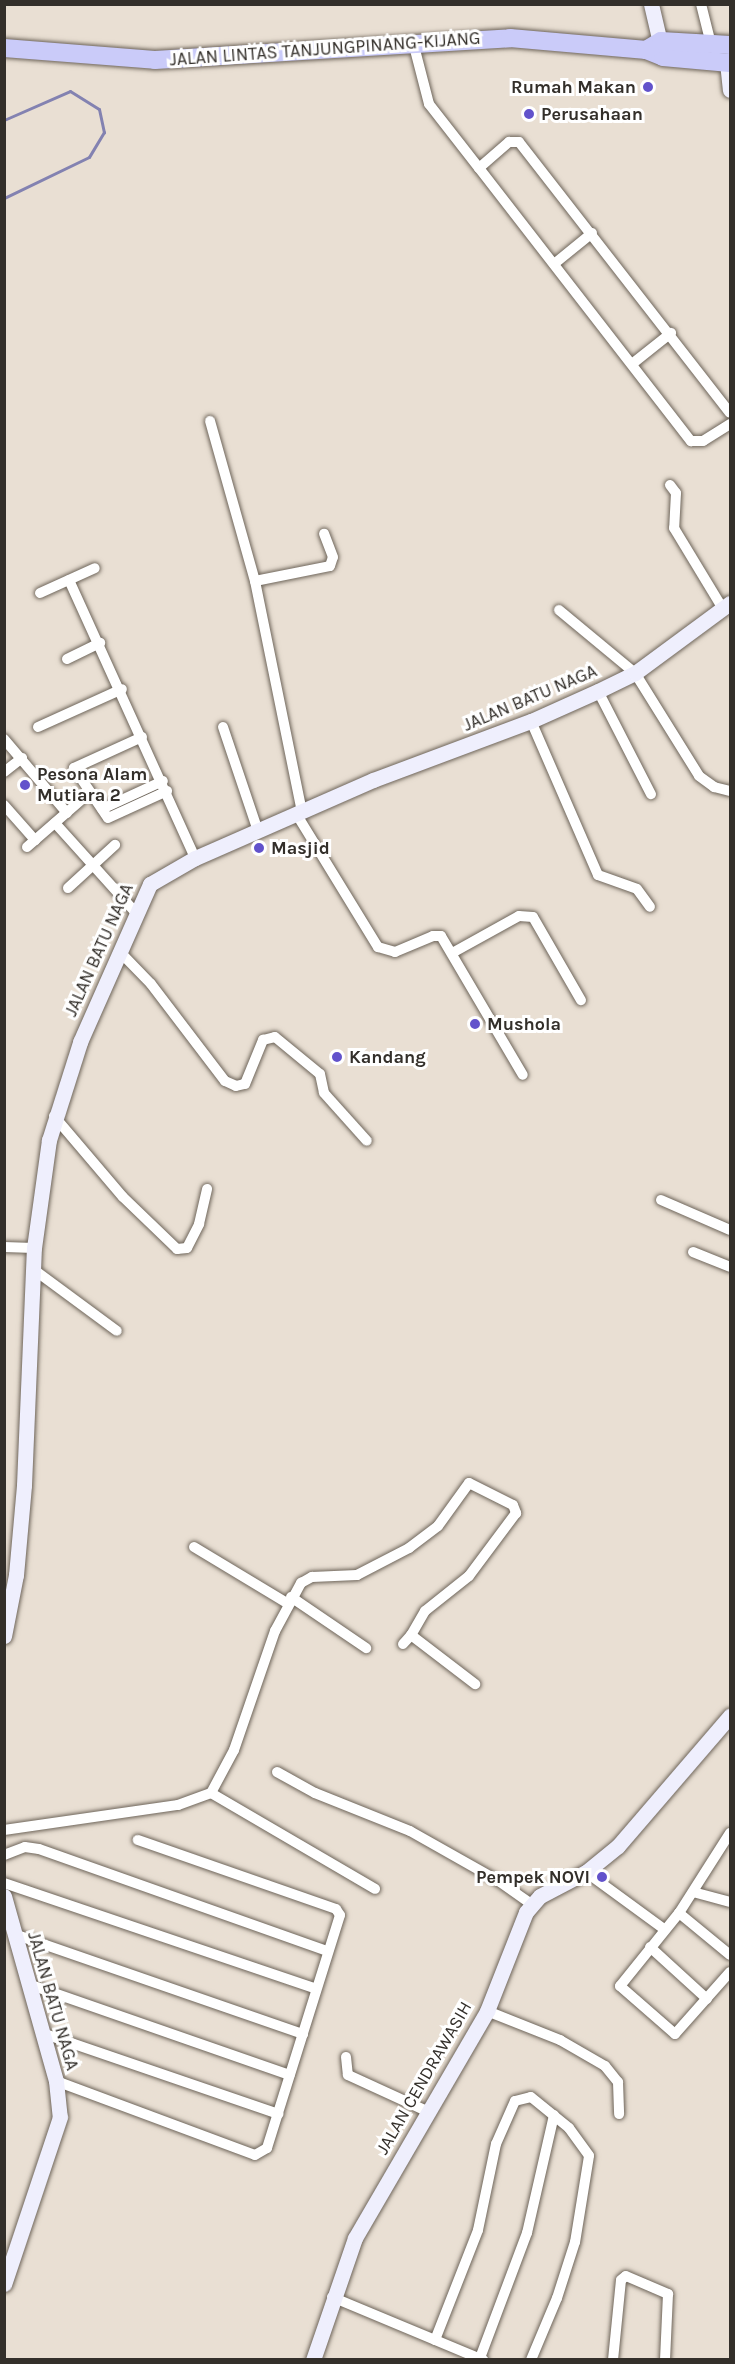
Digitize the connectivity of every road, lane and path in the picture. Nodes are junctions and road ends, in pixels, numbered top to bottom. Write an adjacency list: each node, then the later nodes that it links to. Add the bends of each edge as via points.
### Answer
1 (651, 4): 6 (street)
2 (701, 4): 4 (street)
3 (413, 42): 5 (highway, JALAN LINTAS TANJUNGPINANG-KIJANG, via 155,60); 6 (highway, JALAN LINTAS TANJUNGPINANG-KIJANG, via 510,38); 9 (street, via 429,104)
4 (711, 44): 6 (highway); 7 (highway)
5 (4, 48)
6 (657, 50): 7 (highway)
7 (729, 57): 8 (street)
8 (730, 90)
9 (479, 168): 10 (street, via 509,142 519,142); 11 (street)
10 (592, 232): 11 (street); 12 (street)
11 (554, 264): 13 (street)
12 (671, 333): 13 (street); 14 (street)
13 (632, 364): 16 (street, via 694,443)
14 (730, 413)
15 (210, 421): 21 (street)
16 (730, 424)
17 (670, 484): 23 (street, via 676,494 674,528)
18 (324, 534): 21 (street, via 333,557 330,566)
19 (95, 568): 20 (street)
20 (69, 580): 22 (street); 25 (street)
21 (255, 581): 43 (street)
22 (40, 593)
23 (727, 606): 27 (street, JALAN BATU NAGA)
24 (559, 610): 27 (street)
25 (100, 643): 26 (street); 28 (street)
26 (67, 659)
27 (635, 673): 29 (street, JALAN BATU NAGA); 38 (street, via 699,776 714,787)
28 (122, 688): 31 (street); 33 (street)
29 (598, 692): 30 (street, JALAN BATU NAGA); 39 (street)
30 (531, 721): 43 (street, JALAN BATU NAGA, via 373,780); 50 (street, via 598,875 637,889)
31 (38, 727)
32 (223, 727): 45 (street)
33 (142, 737): 37 (street); 37 (street, via 74,765 109,818)
34 (4, 739): 35 (street)
35 (22, 758): 36 (street); 42 (street)
36 (4, 772)
37 (165, 786): 47 (street)
38 (730, 791)
39 (651, 794)
40 (81, 800): 42 (street)
41 (4, 805): 44 (street, via 31,844)
42 (67, 813): 44 (street)
43 (299, 814): 45 (street, JALAN BATU NAGA); 53 (street, via 378,947 395,952 435,935 441,936)
44 (55, 823): 48 (street)
45 (258, 831): 47 (street, JALAN BATU NAGA)
46 (116, 845): 48 (street)
47 (195, 858): 51 (street, JALAN BATU NAGA, via 150,884)
48 (92, 867): 49 (street); 51 (street)
49 (68, 888)
50 (650, 907)
51 (137, 914): 52 (street, JALAN BATU NAGA)
52 (121, 952): 56 (street, JALAN BATU NAGA, via 80,1042); 57 (street, via 151,984 225,1081 236,1086 245,1084 263,1040 275,1037 320,1074 324,1094)
53 (453, 952): 54 (street, via 519,916 533,916); 55 (street)
54 (580, 1000)
55 (523, 1075)
56 (54, 1116): 58 (street, via 123,1197 177,1249 187,1248 199,1224); 62 (street, JALAN BATU NAGA)
57 (367, 1141)
58 (207, 1189)
59 (661, 1200): 60 (street)
60 (730, 1230)
61 (4, 1247): 62 (street)
62 (34, 1248): 65 (street, JALAN BATU NAGA)
63 (693, 1252): 64 (street)
64 (730, 1267)
65 (33, 1269): 66 (street); 70 (street, JALAN BATU NAGA, via 24,1485 16,1575)
66 (117, 1331)
67 (194, 1547): 68 (street)
68 (289, 1600): 69 (street, via 306,1580 357,1575 424,1539 443,1521 468,1484 515,1507 515,1517 469,1576 425,1611); 72 (street); 76 (street, via 234,1750)
69 (411, 1635): 71 (street); 73 (street)
70 (4, 1636)
71 (403, 1644)
72 (366, 1648)
73 (475, 1684)
74 (730, 1719): 81 (street, JALAN CENDRAWASIH, via 618,1846)
75 (277, 1772): 87 (street, via 315,1793 410,1831)
76 (211, 1793): 77 (street, via 178,1805); 83 (street)
77 (4, 1830)
78 (729, 1838): 84 (street)
79 (138, 1840): 92 (street, via 336,1909 339,1921)
80 (4, 1855): 92 (street, via 25,1847 39,1849)
81 (586, 1872): 87 (street, JALAN CENDRAWASIH, via 560,1883); 89 (street)
82 (4, 1883): 96 (street)
83 (375, 1889)
84 (693, 1892): 86 (street); 88 (street)
85 (4, 1896): 90 (street, JALAN BATU NAGA)
86 (730, 1902)
87 (531, 1904): 98 (street, JALAN CENDRAWASIH, via 518,1927)
88 (679, 1913): 89 (street); 93 (street)
89 (664, 1929): 91 (street)
90 (14, 1934): 95 (street, JALAN BATU NAGA); 100 (street)
91 (650, 1947): 97 (street); 97 (street, via 620,1983 621,1988 674,2034)
92 (327, 1951): 96 (street)
93 (730, 1955)
94 (730, 1972): 97 (street)
95 (28, 1984): 99 (street, JALAN BATU NAGA); 102 (street)
96 (315, 1988): 100 (street)
97 (707, 1999)
98 (487, 2011): 104 (street, JALAN CENDRAWASIH); 106 (street, via 560,2040 605,2066 618,2082)
99 (42, 2033): 103 (street, JALAN BATU NAGA); 105 (street)
100 (303, 2034): 102 (street)
101 (346, 2057): 104 (street, via 348,2075)
102 (290, 2075): 105 (street)
103 (56, 2081): 105 (street, via 255,2156 267,2148); 108 (street, JALAN BATU NAGA, via 60,2117)
104 (429, 2112): 109 (street, JALAN CENDRAWASIH, via 362,2224)
105 (278, 2114)
106 (619, 2114)
107 (554, 2115): 110 (street, via 531,2097 515,2101 496,2144 478,2230); 111 (street, via 527,2233); 113 (street, via 587,2150 589,2160 569,2264)
108 (4, 2284)
109 (332, 2297): 110 (street); 112 (street, JALAN CENDRAWASIH)
110 (435, 2340): 111 (street)
111 (481, 2359)
112 (313, 2360)
113 (531, 2360)
114 (613, 2360): 115 (street, via 621,2280 626,2276 668,2294)
115 (665, 2360)

